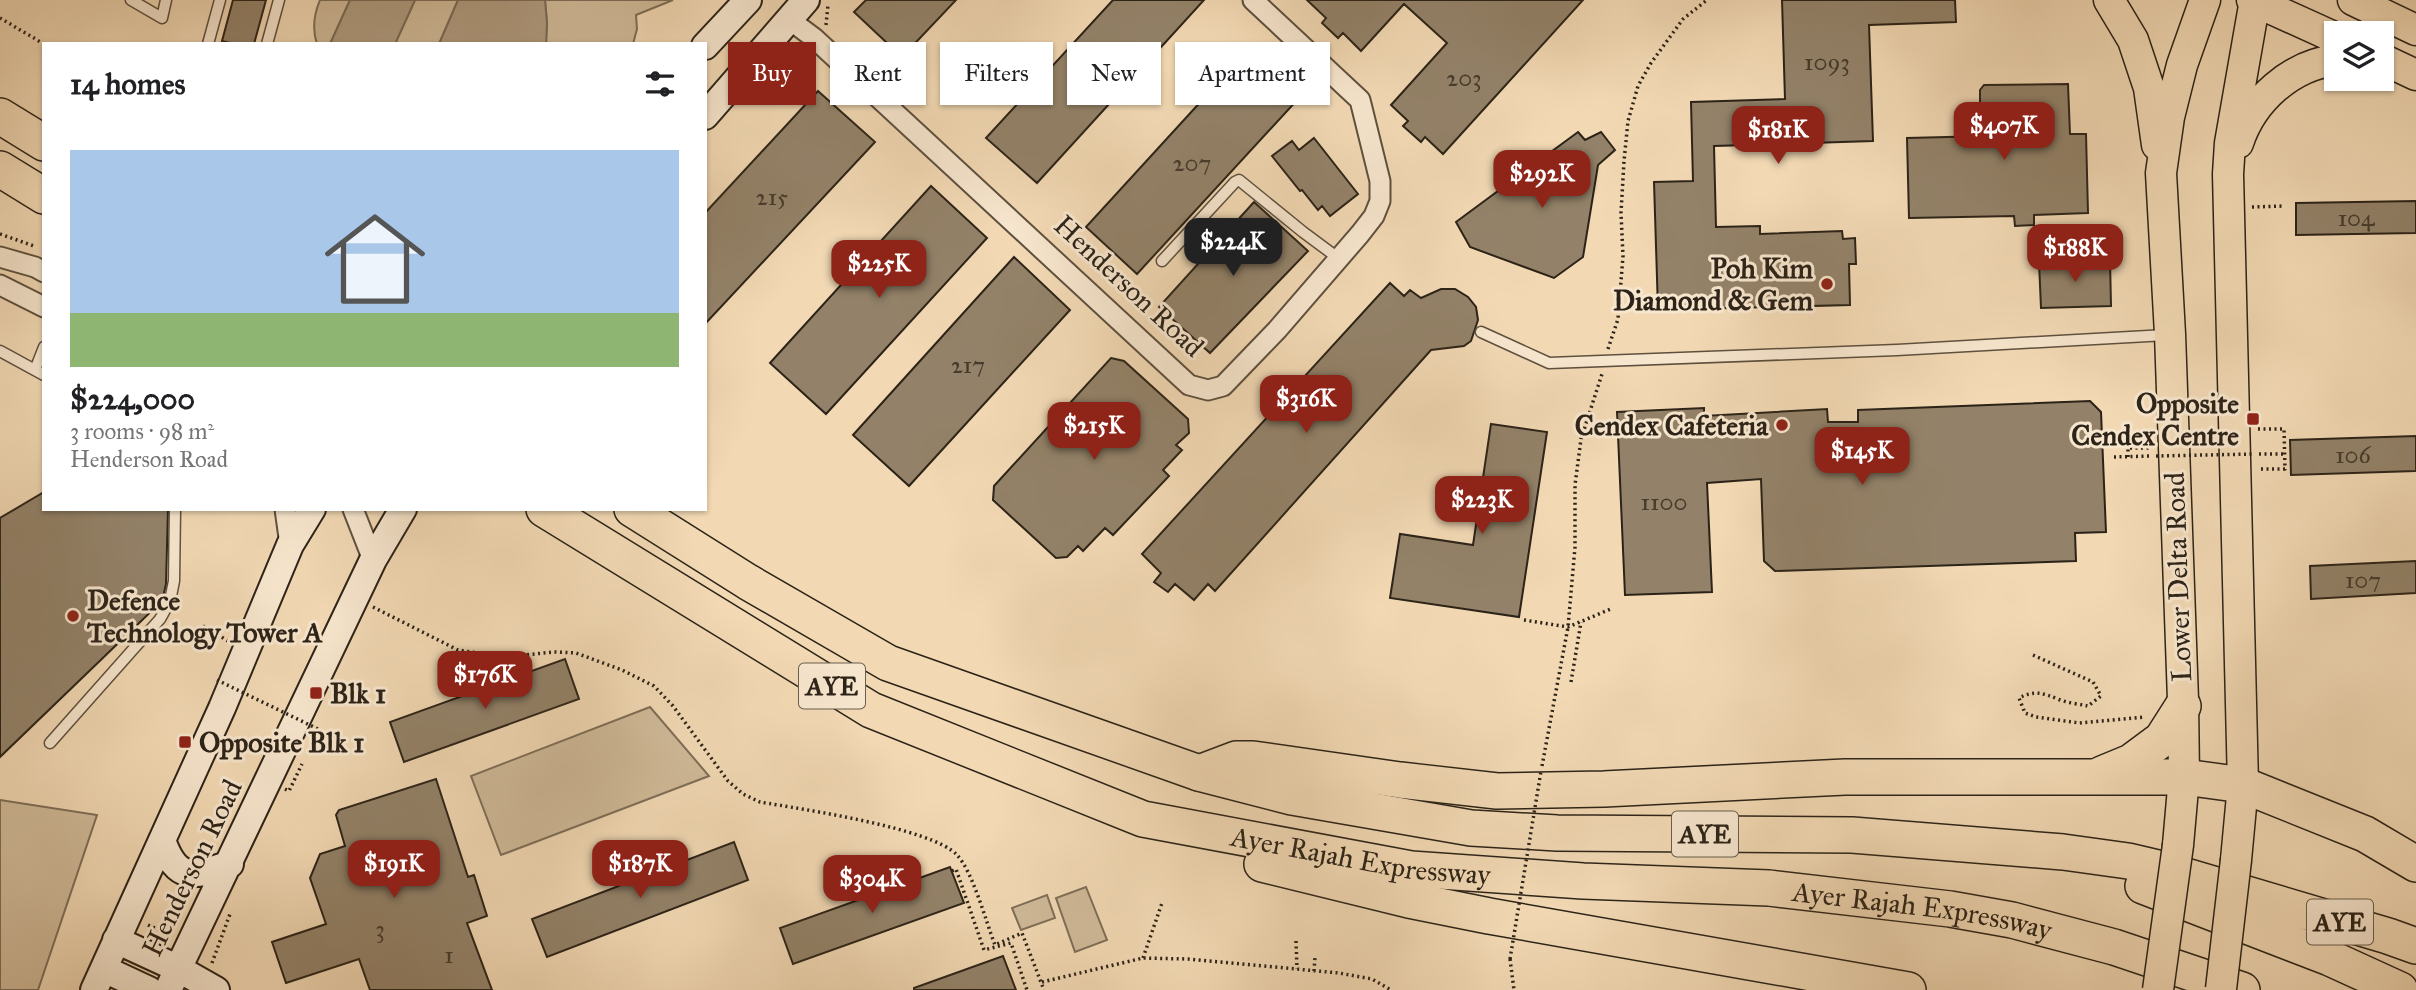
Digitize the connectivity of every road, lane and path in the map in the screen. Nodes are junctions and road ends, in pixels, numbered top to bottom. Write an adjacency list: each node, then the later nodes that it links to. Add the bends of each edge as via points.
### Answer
1 (131, 0): 2 (lane, via 162,18)
2 (166, 0)
3 (220, 0): 16 (lane)
4 (279, 0): 17 (lane)
5 (748, 0): 19 (main road)
6 (1253, 0): 35 (street, Henderson Road, via 1360,100 1380,181 1380,201 1374,216)
7 (1707, 0): 43 (path, via 1683,19 1638,86 1624,161 1618,319)
8 (2109, 0): 27 (main road, via 2133,40 2149,88)
9 (2205, 0): 27 (main road, Lower Delta Road, via 2182,65)
10 (2254, 0): 15 (main road); 28 (main road)
11 (2353, 0): 14 (main road)
12 (798, 10): 23 (main road, Henderson Road); 35 (street, Henderson Road, via 830,53 1189,385 1208,390 1223,386)
13 (0, 18): 18 (path)
14 (2416, 30)
15 (2324, 32)
16 (209, 42)
17 (268, 42)
18 (42, 43)
19 (707, 44)
20 (2324, 61): 28 (main road, via 2280,82 2261,103 2240,137)
21 (2394, 65): 22 (main road)
22 (2416, 75)
23 (707, 114)
24 (0, 116): 25 (highway)
25 (42, 142)
26 (0, 169): 29 (highway)
27 (2161, 173): 41 (main road, Lower Delta Road)
28 (2228, 174): 76 (main road)
29 (42, 195)
30 (2285, 205): 31 (path)
31 (2248, 207)
32 (0, 234): 33 (path)
33 (42, 250)
34 (0, 257): 37 (street)
35 (1338, 258): 36 (lane, via 1240,180)
36 (1162, 261)
37 (42, 271)
38 (0, 285): 39 (street)
39 (42, 306)
40 (1480, 332): 43 (lane, via 1549,363)
41 (2170, 334): 43 (lane); 70 (main road, Lower Delta Road)
42 (0, 351): 44 (lane)
43 (1605, 362): 65 (path, via 1581,439)
44 (39, 372)
45 (2253, 429): 47 (path, via 2284,429)
46 (2163, 448): 49 (path, via 2128,448)
47 (2285, 454): 49 (path, bridge); 50 (path, via 2285,469)
48 (2114, 457): 49 (path)
49 (2128, 457)
50 (2253, 469)
51 (175, 511): 72 (lane, via 170,601 160,619)
52 (285, 511): 58 (street)
53 (311, 511): 58 (main road, Henderson Road)
54 (354, 511): 59 (street)
55 (402, 511): 59 (main road, Henderson Road)
56 (547, 511): 77 (highway, Ayer Rajah Expressway / AYE, via 871,710)
57 (635, 511): 73 (highway, Ayer Rajah Expressway / AYE, via 888,663)
58 (290, 545): 78 (main road, Henderson Road)
59 (373, 560): 80 (main road, Henderson Road)
60 (366, 603): 96 (path, via 458,650 504,657 576,653 598,660 654,686 743,794 760,802 916,833 944,844 964,864 995,945 1022,933)
61 (1613, 608): 63 (path)
62 (1524, 620): 65 (path)
63 (1581, 621): 65 (path); 69 (path)
64 (203, 626): 66 (path)
65 (1568, 627): 102 (path, bridge, via 1510,959)
66 (238, 647)
67 (2033, 655): 70 (path, via 2093,682 2101,696 2088,706 2060,701 2048,693 2019,698 2025,713 2036,717 2107,722 2144,717)
68 (217, 680): 71 (path, bridge)
69 (1571, 682)
70 (2183, 700): 74 (highway, via 2162,739 2131,762); 75 (main road, Lower Delta Road)
71 (318, 729)
72 (50, 743)
73 (1199, 773): 74 (highway, via 1236,759 1252,759 1497,791 1845,777); 79 (highway, Ayer Rajah Expressway / AYE, via 1292,797 1471,828 1852,835)
74 (2095, 777): 75 (highway)
75 (2184, 777): 76 (highway); 104 (main road, Lower Delta Road, bridge)
76 (2244, 785): 81 (highway, via 2365,834); 105 (main road, bridge)
77 (1143, 819): 103 (highway, via 1219,854 1409,900); 105 (highway, Ayer Rajah Expressway / AYE, via 1411,869 1769,888 1950,909 2114,947)
78 (162, 840): 80 (main road, via 179,871 202,874); 84 (main road, Henderson Road)
79 (2063, 852): 88 (highway, Ayer Rajah Expressway / AYE, via 2162,869); 106 (highway, Ayer Rajah Expressway, via 2086,866 2244,924)
80 (230, 864): 87 (main road, Henderson Road)
81 (2416, 864)
82 (952, 871): 99 (path, via 956,869 984,950 1011,943)
83 (1162, 902): 90 (path)
84 (128, 916): 85 (main road, Henderson Road); 87 (path)
85 (116, 940): 94 (main road, Henderson Road); 95 (main road)
86 (1296, 941): 92 (path)
87 (191, 943): 91 (path); 95 (main road, Henderson Road)
88 (2416, 946)
89 (1315, 957): 93 (path)
90 (1143, 958): 92 (path); 96 (path)
91 (214, 959)
92 (1297, 969): 93 (path)
93 (1314, 971): 101 (path, via 1372,979)
94 (99, 979): 97 (main road)
95 (173, 979): 98 (main road)
96 (1042, 982): 100 (path)
97 (149, 990)
98 (216, 990)
99 (1027, 990)
100 (1044, 990)
101 (1391, 990)
102 (1514, 990)
103 (1908, 990)
104 (2158, 990)
105 (2226, 990)
106 (2400, 990)

